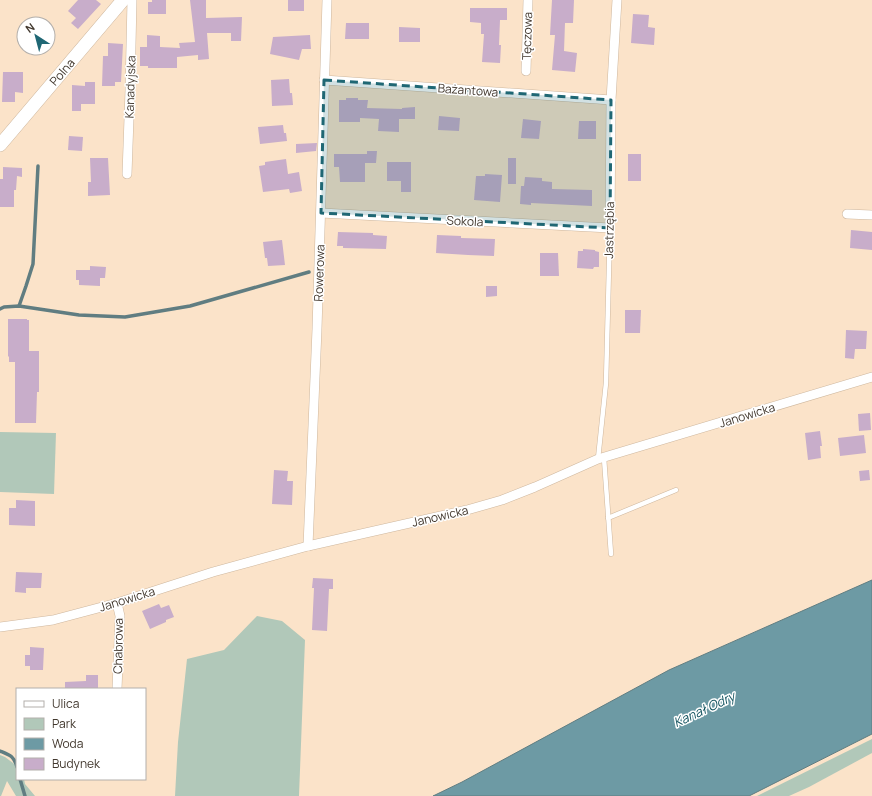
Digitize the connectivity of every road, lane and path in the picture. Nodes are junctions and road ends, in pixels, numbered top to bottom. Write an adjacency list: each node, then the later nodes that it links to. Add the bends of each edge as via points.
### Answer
1 (124, 0): 9 (street, Polna)
2 (132, 0): 10 (street, Kanadyjska)
3 (327, 0): 7 (street, Rowerowa)
4 (528, 0): 6 (street, Tęczowa)
5 (617, 0): 8 (street, Jastrzębia)
6 (526, 71)
7 (324, 80): 8 (street, Bażantowa); 11 (street, Rowerowa)
8 (611, 100): 14 (street, Jastrzębia)
9 (0, 145)
10 (126, 174)
11 (321, 213): 14 (street, Sokola); 19 (street, Rowerowa)
12 (847, 214): 13 (street)
13 (872, 215)
14 (610, 228): 16 (lane, Jastrzębia, via 606,384)
15 (872, 377): 16 (street, Janowicka)
16 (601, 458): 18 (lane, Jastrzębia); 19 (street, Janowicka, via 502,500)
17 (676, 490): 18 (lane)
18 (608, 518): 20 (lane, Jastrzębia)
19 (308, 546): 21 (street, Janowicka, via 213,572)
20 (611, 554)
21 (117, 603): 22 (street, Janowicka, via 53,620); 23 (street, Chabrowa, via 120,616)
22 (0, 627)
23 (117, 688)

